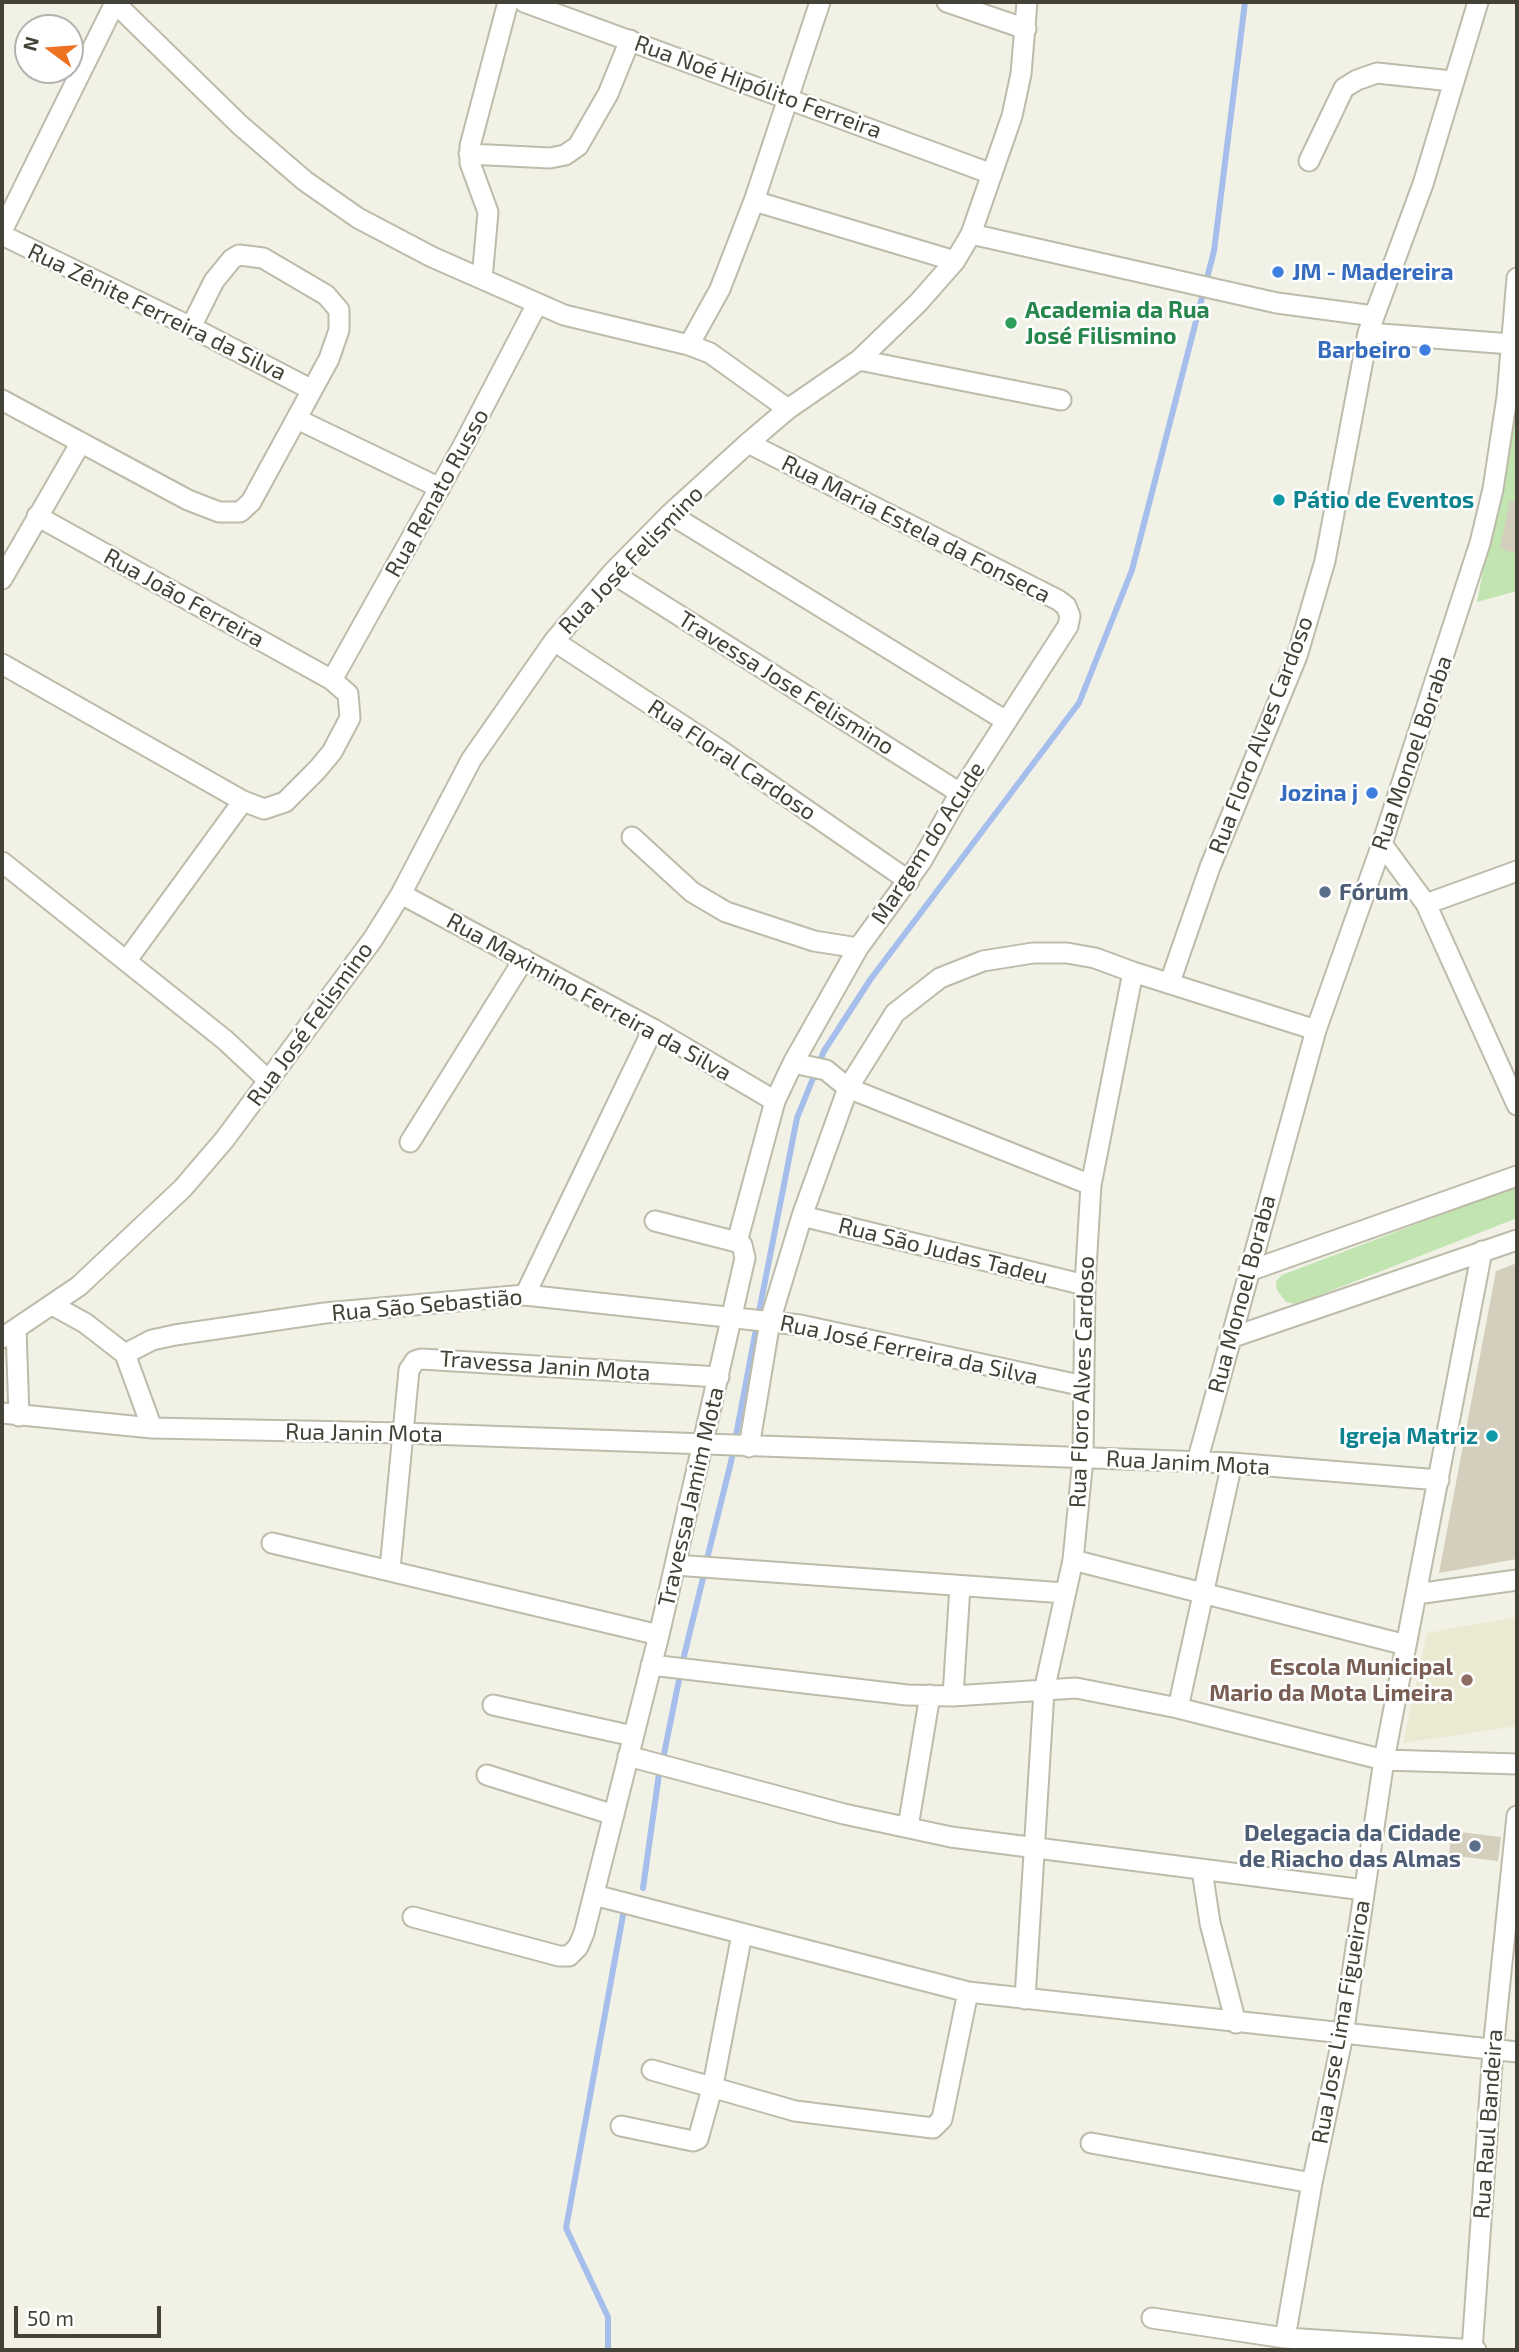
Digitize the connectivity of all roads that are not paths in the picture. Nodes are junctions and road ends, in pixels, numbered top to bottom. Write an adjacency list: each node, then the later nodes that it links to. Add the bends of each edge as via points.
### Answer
1 (114, 2): 16 (street); 20 (street, via 240,125 305,181 358,218)
2 (508, 2): 12 (street)
3 (524, 2): 9 (street, Rua Noé Hipólito Ferreira)
4 (820, 2): 11 (street)
5 (947, 2): 8 (street)
6 (1027, 2): 8 (street, Rua José Felismino)
7 (1478, 2): 10 (street, Rua Floro Alves Cardoso)
8 (1026, 29): 14 (street, Rua José Felismino, via 1012,116)
9 (630, 40): 11 (street, Rua Noé Hipólito Ferreira); 12 (street, via 608,94 578,146 550,158)
10 (1452, 81): 13 (street, via 1377,73 1357,80 1344,88); 22 (street, Rua Floro Alves Cardoso, via 1403,244)
11 (787, 97): 14 (street, Rua Noé Hipólito Ferreira); 15 (street)
12 (469, 154): 20 (street, via 488,212)
13 (1309, 162)
14 (992, 174): 17 (street, Rua José Felismino)
15 (754, 201): 18 (street); 25 (street, via 720,289)
16 (2, 233): 23 (street, Rua Zênite Ferreira da Silva)
17 (971, 234): 18 (street, Rua José Felismino); 22 (street)
18 (955, 261): 26 (street, Rua José Felismino)
19 (1517, 278): 24 (street, Rua Monoel Boraba)
20 (482, 279): 21 (street)
21 (537, 304): 25 (street); 34 (street, Rua Renato Russo)
22 (1371, 325): 24 (street); 57 (street, Rua Floro Alves Cardoso, via 1325,561 1297,656 1210,867)
23 (191, 327): 27 (street, Rua Zênite Ferreira da Silva); 27 (street, via 214,281 232,259 244,254 263,258 326,295 339,310 335,342)
24 (1511, 344): 47 (street, Rua Monoel Boraba, via 1493,489 1480,543)
25 (689, 345): 30 (street, via 724,363)
26 (859, 360): 29 (street); 30 (street, Rua José Felismino)
27 (312, 390): 31 (street)
28 (2, 400): 33 (street)
29 (1061, 400)
30 (788, 409): 32 (street, Rua José Felismino)
31 (297, 419): 33 (street, via 251,502 240,512 188,500); 34 (street)
32 (748, 443): 35 (street, Rua José Felismino); 39 (street, Rua Maria Estela da Fonseca, via 1058,600 1070,616)
33 (80, 444): 36 (street)
34 (440, 488): 42 (street, Rua Renato Russo)
35 (670, 514): 37 (street, Rua José Felismino); 43 (street)
36 (37, 516): 38 (street); 42 (street, Rua João Ferreira)
37 (612, 573): 40 (street, Rua José Felismino); 44 (street, Travessa Jose Felismino)
38 (2, 579)
39 (1068, 626): 43 (street, Margem do Acude)
40 (554, 641): 50 (street, Rua Floral Cardoso); 51 (street, Rua José Felismino, via 471,760)
41 (2, 664): 45 (street)
42 (332, 680): 45 (street, via 348,694 352,710 332,752 281,804 264,809)
43 (1006, 721): 44 (street, Margem do Acude)
44 (960, 793): 50 (street, Margem do Acude)
45 (243, 800): 55 (street)
46 (632, 837): 53 (street, via 692,892 726,912 814,941)
47 (1382, 844): 52 (street); 59 (street, Rua Monoel Boraba)
48 (2, 862): 55 (street)
49 (1517, 871): 52 (street)
50 (909, 881): 53 (street, Margem do Acude)
51 (401, 894): 54 (street, Rua Maximino Ferreira da Silva); 61 (street, Rua José Felismino)
52 (1426, 904): 64 (street)
53 (858, 948): 60 (street, Margem do Acude)
54 (524, 959): 58 (street, Rua Maximino Ferreira da Silva); 65 (street)
55 (127, 960): 61 (street)
56 (1133, 972): 57 (street); 62 (street, via 1095,958 1033,953 983,961 940,978 895,1013); 67 (street, Rua Floro Alves Cardoso)
57 (1170, 982): 59 (street)
58 (653, 1029): 63 (street, Rua Maximino Ferreira da Silva); 75 (street)
59 (1315, 1030): 73 (street, Rua Monoel Boraba)
60 (809, 1066): 62 (street); 63 (street, Margem do Acude)
61 (269, 1081): 76 (street, Rua José Felismino, via 183,1188)
62 (848, 1088): 67 (street); 68 (street)
63 (775, 1101): 71 (street)
64 (1517, 1105)
65 (411, 1142)
66 (1517, 1176): 73 (street)
67 (1091, 1185): 74 (street, Rua Floro Alves Cardoso)
68 (802, 1216): 74 (street, Rua São Judas Tadeu); 78 (street)
69 (655, 1221): 71 (street)
70 (1517, 1240): 72 (street)
71 (741, 1250): 77 (street, Travessa Jamim Mota)
72 (1482, 1251): 80 (street); 92 (street, Rua Jose Lima Figueiroa)
73 (1249, 1271): 80 (street, Rua Monoel Boraba)
74 (1084, 1285): 83 (street, Rua Floro Alves Cardoso)
75 (525, 1295): 77 (street, Rua São Sebastião); 81 (street, Rua São Sebastião, via 325,1313 174,1335)
76 (54, 1306): 79 (street, Rua José Felismino); 81 (street)
77 (733, 1317): 78 (street, Rua José Ferreira da Silva); 82 (street, Travessa Jamim Mota)
78 (770, 1321): 83 (street, Rua José Ferreira da Silva); 88 (street)
79 (9, 1334): 84 (street)
80 (1230, 1338): 90 (street, Rua Monoel Boraba)
81 (125, 1354): 85 (street)
82 (719, 1377): 86 (street, Travessa Janin Mota, via 421,1359 409,1370); 87 (street, Travessa Jamim Mota)
83 (1084, 1386): 89 (street, Rua Floro Alves Cardoso)
84 (10, 1415): 85 (street, Rua Janin Mota)
85 (152, 1428): 86 (street, Rua Janin Mota)
86 (402, 1433): 87 (street, Rua Janin Mota); 96 (street, Travessa Janin Mota)
87 (702, 1444): 88 (street, Rua Janin Mota); 95 (street, Travessa Jamim Mota)
88 (739, 1447): 89 (street, Rua Janim Mota)
89 (1083, 1458): 90 (street, Rua Janim Mota); 94 (street, Rua Floro Alves Cardoso)
90 (1197, 1462): 91 (street, Rua Janim Mota)
91 (1232, 1463): 92 (street, Rua Janim Mota); 99 (street)
92 (1439, 1480): 101 (street, Rua Jose Lima Figueiroa)
93 (272, 1543): 96 (street)
94 (1073, 1560): 99 (street); 100 (street, Rua Floro Alves Cardoso)
95 (675, 1565): 98 (street); 102 (street, Travessa Jamim Mota)
96 (390, 1569): 102 (street)
97 (1517, 1580): 101 (street)
98 (960, 1586): 100 (street); 107 (street)
99 (1206, 1592): 103 (street); 109 (street)
100 (1065, 1593): 105 (street, Rua Floro Alves Cardoso)
101 (1416, 1594): 103 (street, Rua Jose Lima Figueiroa)
102 (659, 1635): 104 (street, Travessa Jamim Mota)
103 (1406, 1645): 112 (street, Rua Jose Lima Figueiroa)
104 (651, 1665): 106 (street); 110 (street, Travessa Jamim Mota)
105 (1044, 1691): 107 (street); 109 (street, via 1076,1688); 118 (street, Rua Floro Alves Cardoso)
106 (930, 1695): 107 (street); 117 (street)
107 (953, 1696)
108 (493, 1705): 110 (street)
109 (1178, 1708): 112 (street)
110 (634, 1736): 111 (street, Travessa Jamim Mota)
111 (628, 1756): 115 (street, Travessa Jamim Mota); 117 (street)
112 (1384, 1760): 113 (street); 120 (street, Rua Jose Lima Figueiroa)
113 (1517, 1764)
114 (487, 1775): 115 (street)
115 (614, 1815): 121 (street, Travessa Jamim Mota)
116 (1517, 1816): 128 (street, Rua Raul Bandeira)
117 (908, 1828): 118 (street)
118 (1034, 1849): 119 (street); 125 (street, Rua Floro Alves Cardoso)
119 (1202, 1870): 120 (street); 126 (street, via 1210,1923)
120 (1364, 1890): 127 (street, Rua Jose Lima Figueiroa)
121 (594, 1895): 122 (street, Travessa Jamim Mota, via 584,1933 569,1956); 123 (street)
122 (413, 1917)
123 (742, 1934): 124 (street); 131 (street)
124 (968, 1992): 125 (street); 131 (street, via 942,2119 933,2128 795,2111)
125 (1025, 1999): 126 (street)
126 (1236, 2023): 127 (street)
127 (1343, 2035): 128 (street); 134 (street, Rua Jose Lima Figueiroa)
128 (1493, 2049): 129 (street); 137 (street, Rua Raul Bandeira)
129 (1517, 2052)
130 (652, 2070): 131 (street)
131 (713, 2085): 132 (street, via 701,2133 693,2141)
132 (621, 2126)
133 (1091, 2143): 134 (street)
134 (1312, 2183): 136 (street, Rua Jose Lima Figueiroa)
135 (1153, 2318): 136 (street, Rua Raul Bandeira)
136 (1285, 2338): 137 (street, Rua Raul Bandeira)
137 (1474, 2350)

